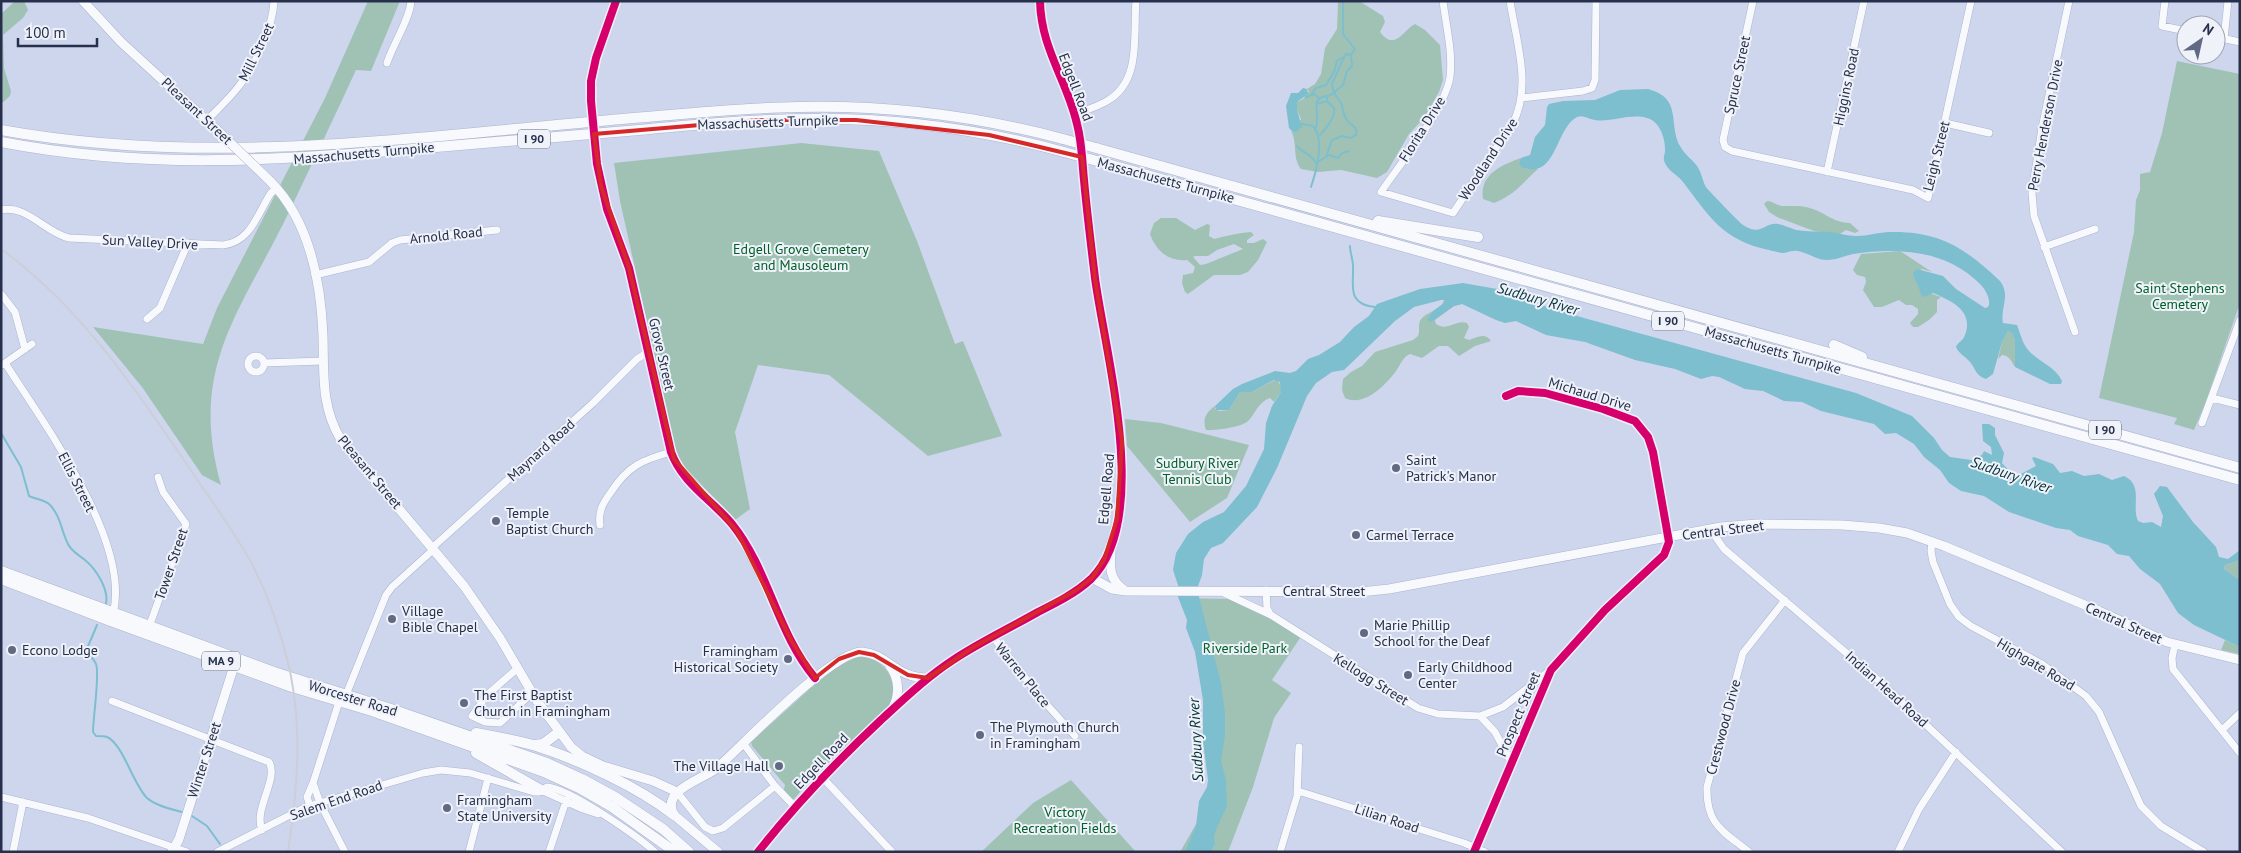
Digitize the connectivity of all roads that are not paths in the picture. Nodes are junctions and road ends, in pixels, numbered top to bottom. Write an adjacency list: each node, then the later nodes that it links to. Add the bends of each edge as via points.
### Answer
1 (83, 1): 23 (main road, Pleasant Street, via 121,42)
2 (274, 1): 23 (street, Mill Street, via 268,31 246,76)
3 (410, 1): 20 (street, via 410,10)
4 (616, 1): 47 (street, Grove Street, bridge, via 594,66 591,101 596,156 604,198 627,263)
5 (1040, 1): 22 (main road, Edgell Road, via 1046,43)
6 (1136, 1): 22 (street, via 1132,66 1128,79 1113,97)
7 (1442, 1): 31 (street, Florita Drive, via 1450,52 1449,83 1435,113)
8 (1510, 1): 21 (street, Woodland Drive, via 1522,73)
9 (1596, 1): 21 (street, via 1595,80 1592,88)
10 (1754, 1): 28 (street, Spruce Street, via 1723,140)
11 (1864, 1): 29 (street, Higgins Road)
12 (1971, 1): 24 (street, Leigh Street)
13 (2069, 1): 38 (street, Perry Henderson Drive, via 2032,193 2034,216)
14 (2165, 1): 17 (street, via 2162,26)
15 (2228, 1): 16 (street)
16 (2226, 20)
17 (2176, 29)
18 (2226, 39): 19 (street)
19 (2240, 42)
20 (387, 63)
21 (1522, 98): 31 (street, Woodland Drive, via 1513,123 1454,213)
22 (1075, 114): 63 (main road, Edgell Road, via 1095,279 1121,429 1121,486)
23 (207, 120): 30 (main road, Pleasant Street, bridge)
24 (1945, 123): 26 (street); 29 (street, Leigh Street, via 1928,198 1913,190)
25 (1, 130): 32 (highway, Massachusetts Turnpike / I 90, bridge, via 148,147 265,148 740,109 819,106 877,109 1012,127)
26 (1989, 133)
27 (1, 142): 59 (highway, Massachusetts Turnpike / I 90, bridge, via 115,157 242,161 740,121 818,119 944,128 1008,138 1064,152)
28 (1725, 147): 29 (street, Leigh Street)
29 (1827, 172)
30 (274, 185): 37 (street, Sun Valley Drive, via 249,232 240,240 223,245); 39 (main road, Pleasant Street, via 302,228)
31 (1381, 192)
32 (1288, 202): 36 (highway); 51 (highway, Massachusetts Turnpike / I 90)
33 (1, 210): 37 (street, Sun Valley Drive, via 19,211 50,231 69,238)
34 (2095, 229): 38 (street)
35 (497, 230): 39 (street, Arnold Road, via 400,240 369,262)
36 (1478, 237)
37 (188, 243): 41 (street, via 160,308)
38 (2044, 247): 43 (street, Perry Henderson Drive)
39 (315, 275): 48 (main road, Pleasant Street, via 322,318)
40 (1, 294): 46 (street, via 13,309)
41 (147, 319)
42 (2240, 320): 53 (street)
43 (2075, 332)
44 (32, 344): 46 (street)
45 (1834, 345): 51 (highway)
46 (25, 349): 50 (street)
47 (648, 352): 56 (street, Grove Street); 65 (street, Maynard Road)
48 (323, 361): 49 (street); 65 (main road, Pleasant Street, via 326,401 336,432 350,453)
49 (264, 363)
50 (3, 364): 75 (street, Ellis Street, via 70,462 99,526 113,566)
51 (1898, 372): 57 (highway, Massachusetts Turnpike / I 90)
52 (1506, 396): 62 (street, Michaud Drive, via 1518,391 1545,393 1635,421 1648,437 1653,452)
53 (2212, 398): 54 (street); 55 (street)
54 (2240, 405)
55 (2202, 423)
56 (672, 452): 60 (street, via 646,459 623,475 603,504); 85 (street, Grove Street, via 684,476 737,531 794,646)
57 (2240, 468)
58 (158, 477): 77 (street, Tower Street, via 163,492 186,524)
59 (2240, 480)
60 (600, 525)
61 (1710, 529): 62 (main road, Central Street); 64 (main road, Central Street, via 1757,524 1860,526 1897,531); 73 (street, Indian Head Road, via 1724,549)
62 (1669, 537): 70 (main road, Central Street, via 1395,589 1360,592); 84 (street, Prospect Street, via 1664,555 1605,610)
63 (1112, 542): 67 (main road, Edgell Road); 71 (main road, via 1110,574)
64 (1932, 542): 79 (main road, Central Street); 139 (street, Highgate Road, via 1934,562 1950,604 1959,617 2042,664 2086,696 2099,712 2140,806 2161,826)
65 (434, 548): 83 (main road, Pleasant Street, via 473,599); 88 (street, Maynard Road, via 386,595)
66 (1, 571): 75 (highway, Worcester Road / MA 9)
67 (1092, 578): 71 (main road, Central Street, via 1112,589); 78 (main road, Edgell Road)
68 (1, 579): 82 (highway, Worcester Road / MA 9)
69 (1254, 590): 70 (main road, Central Street); 72 (main road, Central Street); 74 (street)
70 (1266, 590): 76 (street, via 1267,608)
71 (1126, 591): 72 (main road, Central Street)
72 (1217, 591): 74 (street, Kellogg Street)
73 (1785, 600): 102 (street, Indian Head Road, via 1860,663); 137 (street, Crestwood Drive, via 1743,654 1707,787 1708,805 1714,821)
74 (1258, 608): 76 (street, Kellogg Street)
75 (113, 614): 77 (highway, Worcester Road / MA 9)
76 (1271, 615): 92 (street, Kellogg Street, via 1411,704 1438,714)
77 (149, 627): 88 (highway, Worcester Road / MA 9)
78 (993, 637): 86 (main road, Edgell Road); 96 (street, Warren Place)
79 (2175, 645): 80 (main road, Central Street); 94 (street, via 2173,669)
80 (2240, 660)
81 (888, 664): 85 (main road, via 869,653 854,653); 86 (main road, via 908,675); 90 (main road, via 897,684)
82 (234, 666): 88 (highway, Worcester Road / MA 9); 98 (main road, Winter Street)
83 (518, 668): 87 (main road, Pleasant Street); 87 (street, via 487,695 472,716 485,722 500,723)
84 (1551, 670): 92 (street, Kellogg Street, via 1503,708); 104 (street, Prospect Street)
85 (815, 678): 99 (main road)
86 (928, 678): 90 (main road, Edgell Road)
87 (532, 693): 95 (main road, Pleasant Street)
88 (342, 698): 93 (highway, Worcester Road / MA 9); 97 (highway, Worcester Road / MA 9); 107 (street, Maynard Road)
89 (112, 701): 98 (street)
90 (893, 708): 105 (main road, Edgell Road)
91 (2240, 713): 94 (street)
92 (1480, 716): 104 (street, via 1495,732)
93 (425, 721): 100 (highway); 131 (highway, Worcester Road / MA 9, via 530,757 582,779 648,818)
94 (2222, 730): 103 (street)
95 (559, 732): 100 (highway, via 546,742); 111 (main road, Pleasant Street, via 571,747 589,760)
96 (1074, 736)
97 (444, 737): 109 (highway); 130 (highway, Worcester Road / MA 9, via 526,765 579,788 628,817)
98 (212, 739): 119 (street, via 270,763 259,821); 120 (main road, Winter Street)
99 (743, 743): 108 (street); 111 (main road, via 712,772)
100 (534, 745): 118 (highway, via 604,774)
101 (1299, 747): 110 (street)
102 (1956, 752): 122 (street, Indian Head Road); 138 (street, via 1919,809)
103 (2240, 753)
104 (1511, 762): 121 (street, Prospect Street)
105 (822, 777): 117 (main road, Edgell Road); 134 (street)
106 (488, 778): 109 (street, Salem End Road, via 530,791); 115 (street, Salem End Road, via 460,771 431,771); 127 (street)
107 (313, 783): 115 (street); 116 (street, Maynard Road, via 307,797)
108 (775, 786): 111 (street, via 723,828 713,831 705,827); 117 (street)
109 (541, 790): 113 (street, Salem End Road)
110 (1298, 791): 121 (street, Lilian Road); 135 (street)
111 (677, 792): 118 (main road, via 671,805)
112 (1, 797): 114 (street)
113 (567, 798): 128 (street); 129 (street, Salem End Road, via 602,815)
114 (23, 802): 120 (street, via 89,819); 123 (street)
115 (320, 802): 116 (street, Salem End Road); 126 (street)
116 (310, 806): 119 (street, Salem End Road)
117 (795, 807): 133 (main road, Edgell Road)
118 (674, 815): 132 (main road)
119 (262, 830): 125 (street, Salem End Road)
120 (173, 850): 124 (street)
121 (1475, 850): 136 (street, Lilian Road)
122 (2061, 851)
123 (13, 852)
124 (187, 852)
125 (217, 852)
126 (345, 852)
127 (469, 852)
128 (549, 852)
129 (656, 852)
130 (675, 852)
131 (689, 852)
132 (718, 852)
133 (758, 852)
134 (892, 852)
135 (1280, 852)
136 (1485, 852)
137 (1749, 852)
138 (1898, 852)
139 (2204, 852)

